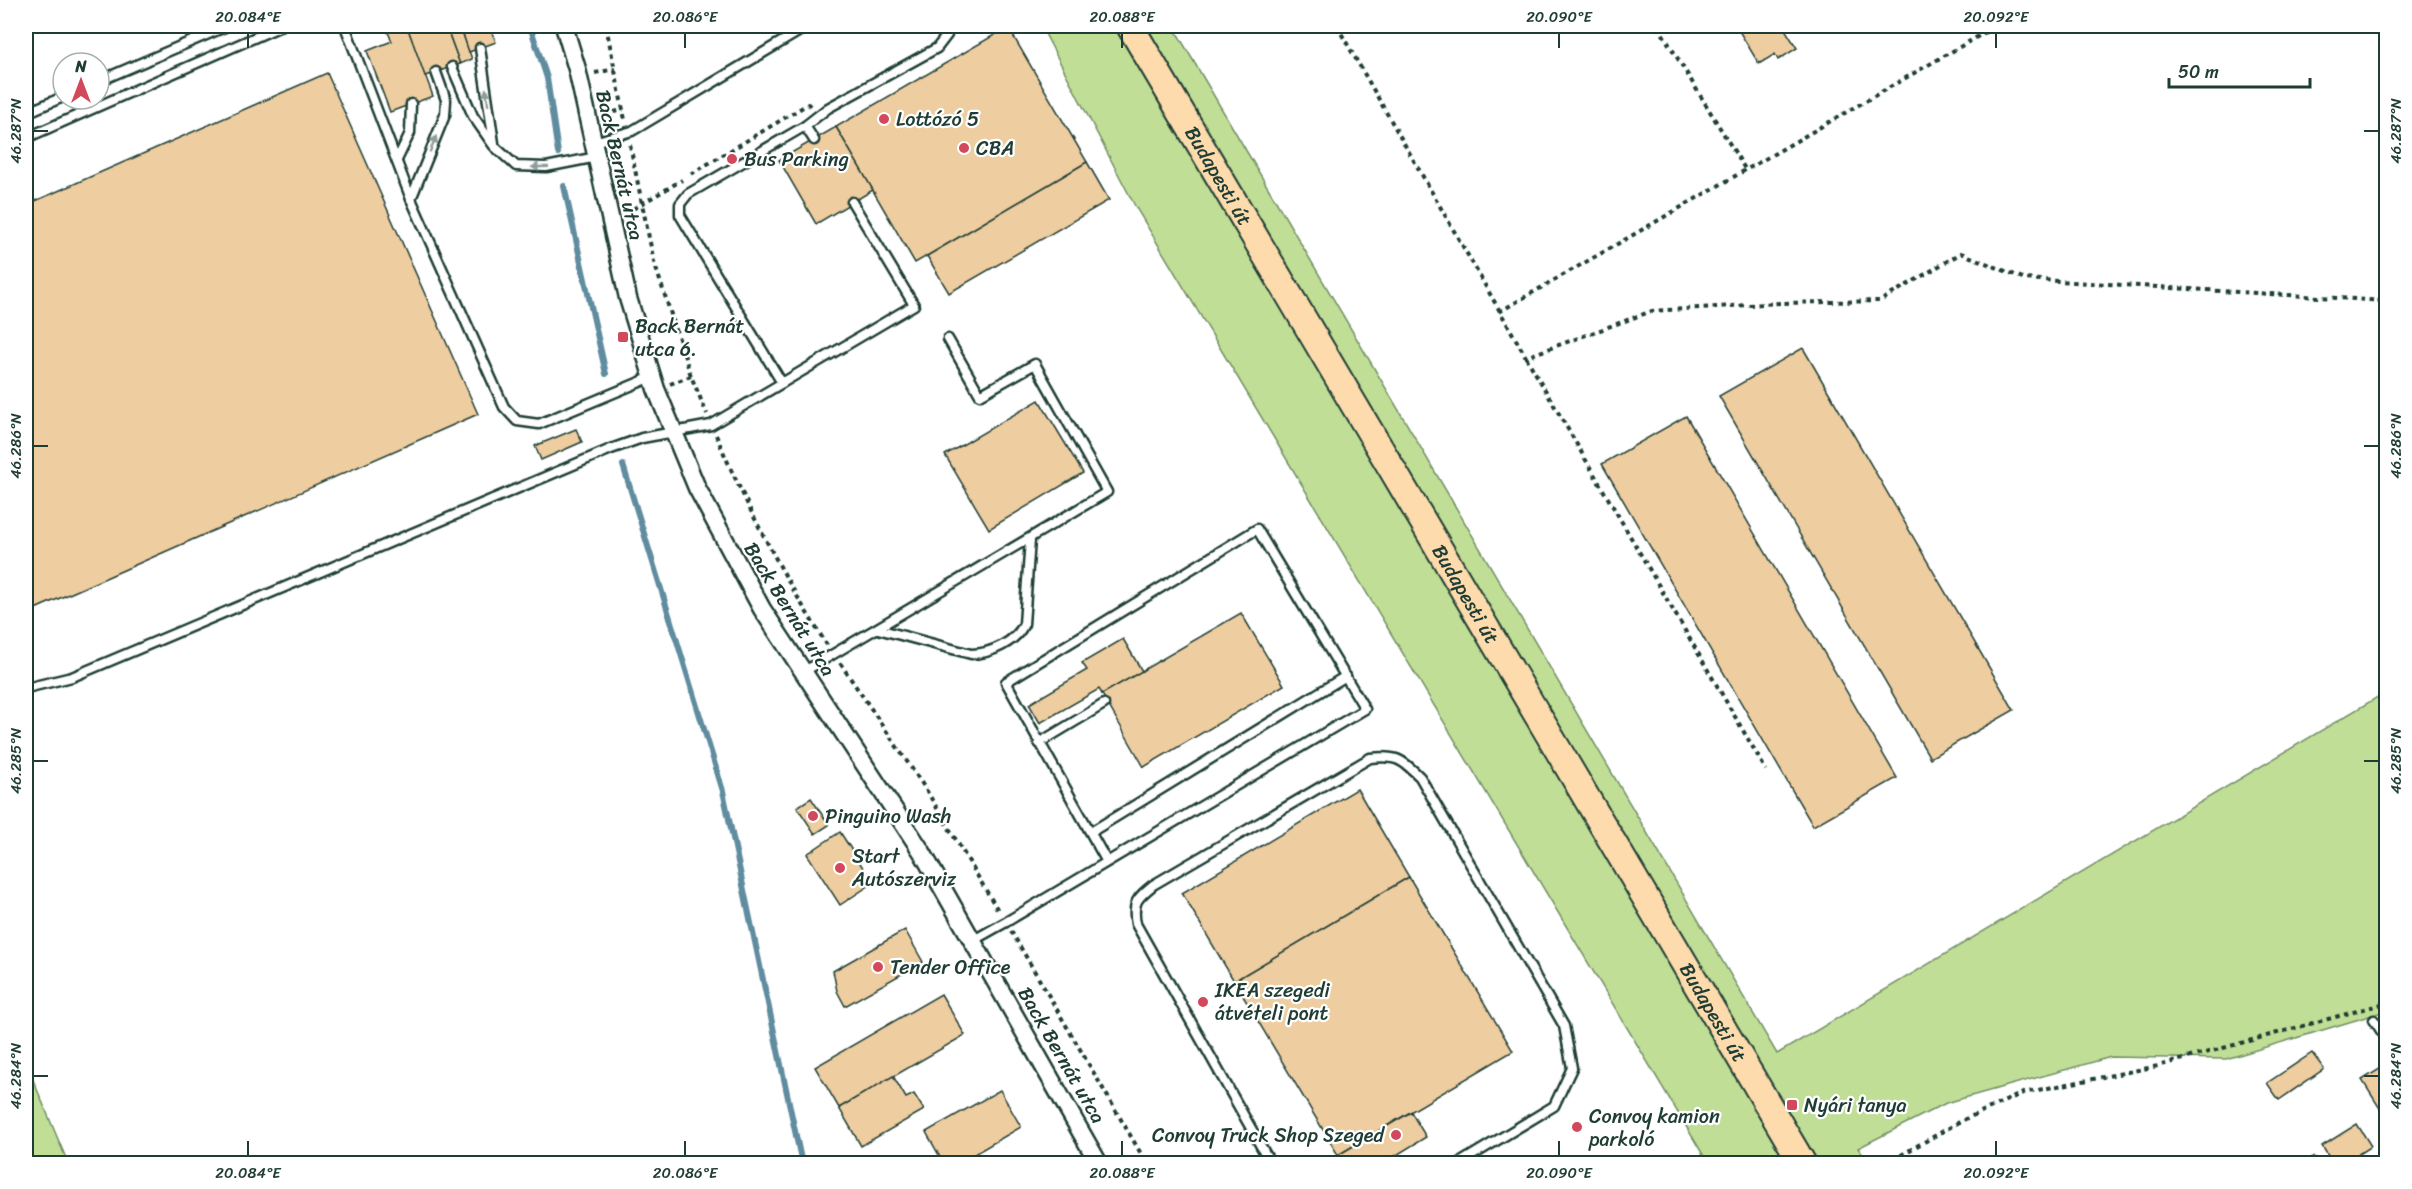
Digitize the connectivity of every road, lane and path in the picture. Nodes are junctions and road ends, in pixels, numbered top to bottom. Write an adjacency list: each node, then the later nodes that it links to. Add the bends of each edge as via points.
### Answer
1 (228, 26): 19 (lane)
2 (281, 26): 27 (lane)
3 (345, 26): 31 (lane)
4 (564, 26): 30 (street, Back Bernát utca)
5 (606, 26): 16 (path)
6 (807, 26): 26 (lane)
7 (950, 26): 25 (lane, via 936,48 828,108)
8 (956, 26): 9 (lane)
9 (970, 26)
10 (1130, 26): 63 (main road, Budapesti út)
11 (1337, 26): 36 (path)
12 (1658, 26): 32 (path)
13 (1996, 26): 32 (path)
14 (480, 48): 29 (lane, one-way to 14)
15 (452, 67): 29 (lane, via 473,116)
16 (615, 69): 18 (path); 22 (path)
17 (436, 72): 33 (lane, one-way to 17, via 445,115 446,100)
18 (592, 73)
19 (111, 76)
20 (51, 102): 23 (lane)
21 (411, 104): 31 (lane, via 410,133)
22 (623, 110): 24 (path); 26 (path)
23 (26, 113)
24 (601, 114)
25 (805, 126): 28 (lane); 40 (lane, via 688,194 680,204 680,215)
26 (627, 132): 30 (lane); 41 (path, via 654,262)
27 (26, 138)
28 (814, 140)
29 (495, 146): 30 (lane, one-way to 29, via 546,167 516,166)
30 (596, 149): 39 (street, Back Bernát utca, via 628,298)
31 (397, 160): 33 (lane)
32 (1745, 169): 36 (path)
33 (411, 199): 39 (lane, via 504,407 517,421 539,424)
34 (852, 202): 40 (lane, via 914,305)
35 (2386, 301): 38 (path, via 2025,279 1961,253 1880,301 1652,311)
36 (1499, 312): 38 (path)
37 (948, 339): 43 (lane, via 980,395 1035,364 1107,492)
38 (1526, 357): 51 (path)
39 (652, 377): 42 (street, Back Bernát utca)
40 (782, 382): 41 (lane)
41 (711, 425): 42 (lane); 45 (path, via 766,541)
42 (672, 431): 46 (street, Back Bernát utca, via 725,543); 48 (lane, via 611,449 72,677)
43 (1030, 539): 44 (lane); 44 (lane, via 1024,624 1021,631 994,651 971,654)
44 (878, 629): 45 (lane)
45 (834, 654): 46 (lane); 54 (path, via 925,788)
46 (803, 672): 55 (street, Back Bernát utca, via 888,797)
47 (1346, 675): 50 (lane, via 1257,529 1006,682); 52 (lane); 53 (lane, via 1365,709)
48 (26, 688)
49 (1104, 704): 50 (lane)
50 (1039, 743): 52 (lane)
51 (1766, 770)
52 (1091, 832): 53 (lane)
53 (1107, 862): 54 (lane)
54 (1006, 922): 55 (lane); 60 (path)
55 (972, 941): 59 (street, Back Bernát utca)
56 (2386, 1003): 64 (path, via 2158,1066 2024,1093 1963,1120)
57 (2374, 1020): 58 (lane)
58 (2386, 1038)
59 (1099, 1164)
60 (1147, 1164)
61 (1271, 1164): 62 (lane, via 1136,924 1133,909 1138,897 1153,885 1370,758 1386,756 1404,760 1420,777 1564,1026 1572,1068 1554,1106)
62 (1458, 1164)
63 (1803, 1164)
64 (1885, 1164)

